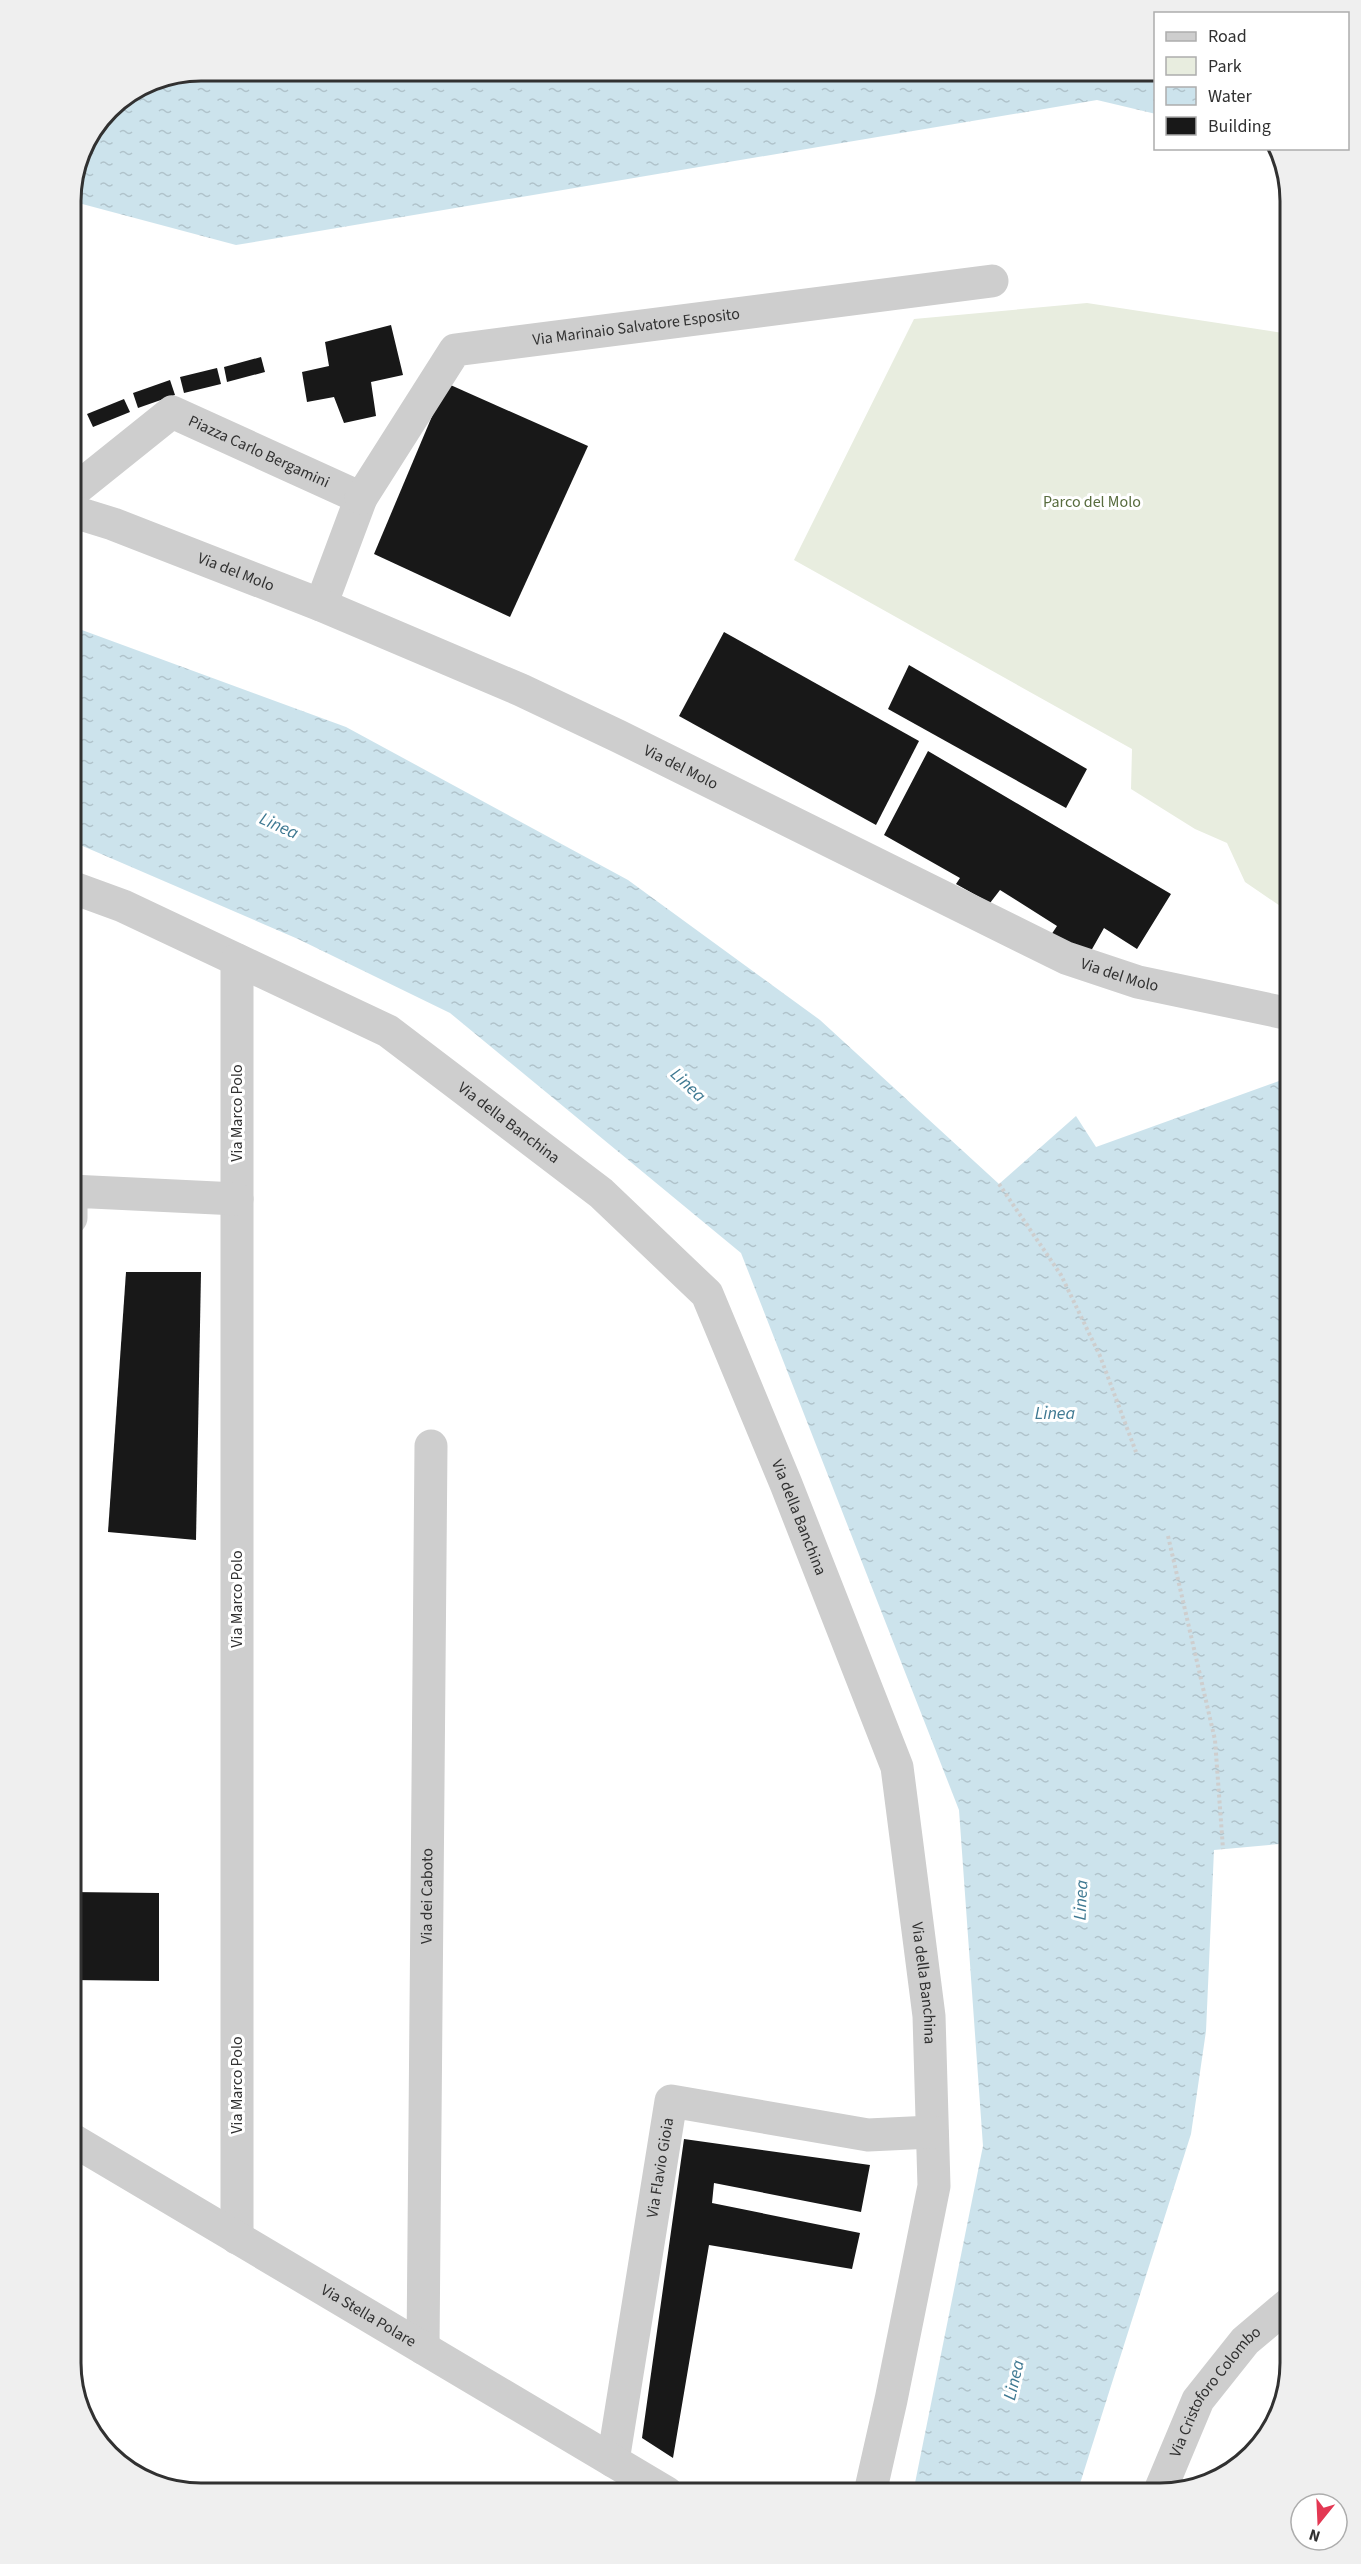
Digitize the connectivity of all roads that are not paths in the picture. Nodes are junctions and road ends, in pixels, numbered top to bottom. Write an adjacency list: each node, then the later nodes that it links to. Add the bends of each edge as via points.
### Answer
1 (992, 281): 3 (street, Via Marinaio Salvatore Esposito, via 456,350)
2 (81, 485): 3 (street, Piazza Carlo Bergamini, via 172,412)
3 (361, 498): 5 (street)
4 (81, 514): 5 (street, Via del Molo)
5 (321, 605): 8 (street, Via del Molo, via 569,712 1066,957 1138,982)
6 (81, 891): 7 (street, Via della Banchina, via 123,906)
7 (237, 960): 10 (street, Via Marco Polo); 12 (street, Via della Banchina, via 388,1031 601,1193 706,1294 786,1484 897,1767 929,2016)
8 (1280, 1012)
9 (81, 1191): 10 (street)
10 (237, 1199): 14 (street, Via Marco Polo)
11 (431, 1446): 16 (street, Via dei Caboto)
12 (932, 2132): 17 (street, Via Flavio Gioia, via 868,2135 671,2101); 19 (street, Via della Banchina, via 934,2186)
13 (81, 2146): 14 (street, Via Stella Polare)
14 (237, 2238): 16 (street, Via Stella Polare)
15 (1280, 2312): 20 (street, Via Cristoforo Colombo, via 1245,2342 1198,2400)
16 (423, 2348): 17 (street, Via Stella Polare)
17 (613, 2461): 18 (street, Via Stella Polare)
18 (650, 2483)
19 (872, 2483)
20 (1163, 2483)

